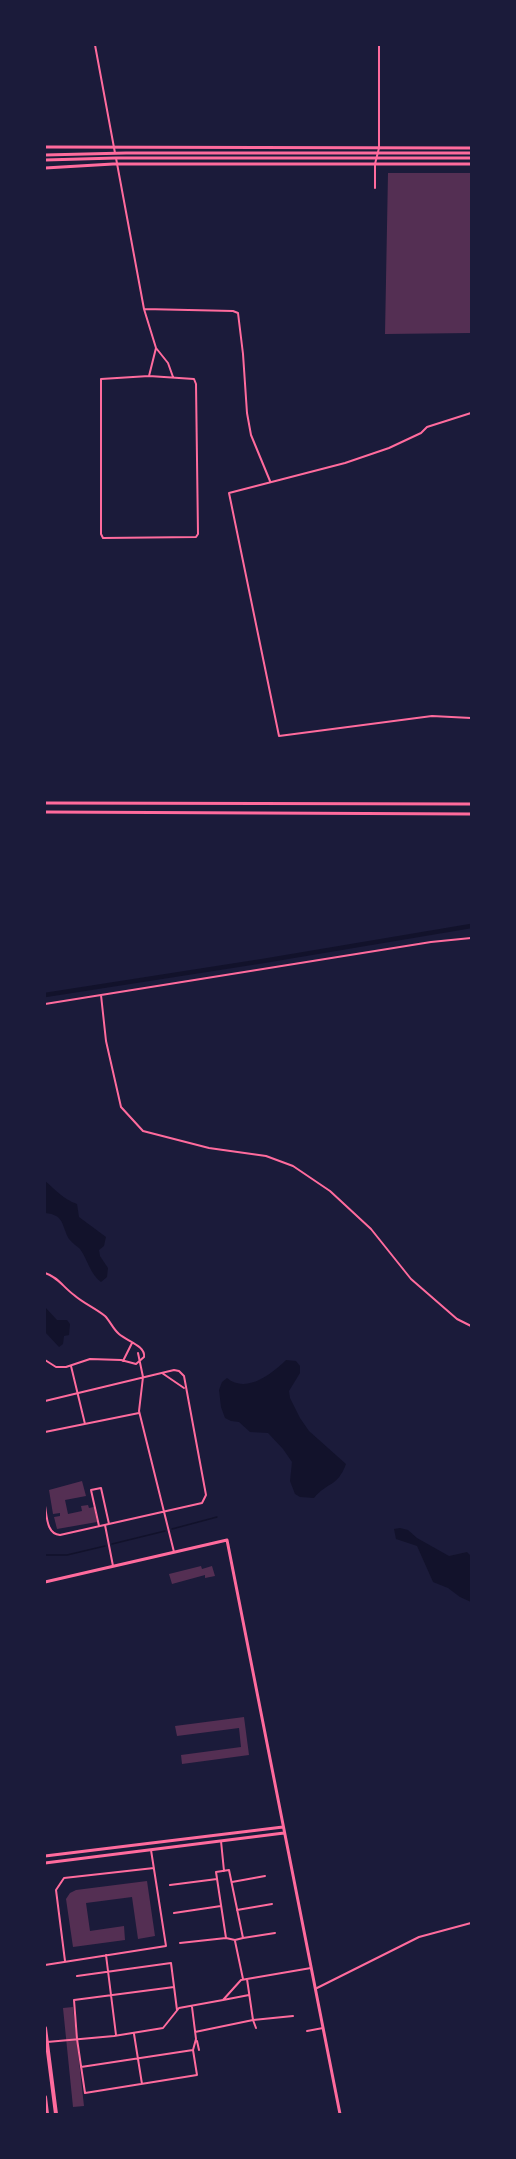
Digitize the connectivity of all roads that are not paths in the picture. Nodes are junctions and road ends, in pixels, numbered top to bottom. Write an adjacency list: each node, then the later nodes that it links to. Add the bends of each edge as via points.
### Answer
1 (95, 45): 4 (street)
2 (379, 45): 5 (street)
3 (45, 147): 4 (street)
4 (114, 147): 5 (street); 10 (street)
5 (379, 147): 6 (street); 7 (street)
6 (471, 147)
7 (378, 153): 8 (street); 10 (street); 11 (street)
8 (471, 153)
9 (45, 155): 10 (street)
10 (115, 155): 11 (street); 13 (street); 14 (street)
11 (376, 158): 12 (street); 15 (street)
12 (471, 158)
13 (45, 160)
14 (117, 164): 15 (street); 17 (street); 19 (street)
15 (375, 164): 16 (street); 18 (street)
16 (471, 164)
17 (45, 168)
18 (375, 188)
19 (144, 309): 20 (street); 24 (street, via 238,313 251,435)
20 (156, 348): 21 (street); 22 (street)
21 (149, 376): 22 (street); 22 (street, via 101,379 103,538 198,534 196,384 194,379)
22 (173, 377)
23 (471, 413): 24 (street, via 427,427 389,448)
24 (270, 482): 25 (street, via 229,493 279,736 432,716)
25 (471, 718)
26 (45, 803): 27 (street)
27 (471, 804)
28 (45, 812): 29 (street)
29 (471, 814)
30 (471, 938): 31 (street)
31 (101, 995): 32 (street); 34 (street, via 106,1041 121,1107 143,1131 209,1148 266,1156 293,1166 330,1191 371,1229 411,1279 457,1319)
32 (45, 1004)
33 (45, 1273): 35 (street, via 55,1276 72,1294 106,1317 112,1328)
34 (471, 1326)
35 (132, 1343): 38 (street); 39 (street, via 144,1349)
36 (138, 1353): 39 (street)
37 (45, 1360): 40 (street, via 56,1367)
38 (123, 1361): 39 (street); 40 (street, via 90,1359)
39 (140, 1363): 42 (street)
40 (71, 1366): 44 (street)
41 (162, 1373): 42 (street); 43 (street); 43 (street, via 182,1373)
42 (143, 1377): 44 (street); 46 (street)
43 (186, 1389): 50 (street, via 206,1495 202,1503)
44 (77, 1393): 45 (street); 47 (street)
45 (45, 1401)
46 (140, 1413): 47 (street); 50 (street)
47 (85, 1424): 48 (street)
48 (45, 1432)
49 (45, 1506): 53 (street, via 50,1531 55,1535)
50 (164, 1512): 51 (street); 54 (street)
51 (109, 1524): 52 (street); 53 (street, via 101,1488 91,1490)
52 (105, 1525): 53 (street); 55 (street)
53 (99, 1527)
54 (174, 1552): 55 (street); 57 (street, via 227,1540)
55 (113, 1566): 56 (street)
56 (45, 1582)
57 (284, 1827): 58 (street); 61 (street)
58 (284, 1833): 59 (street); 82 (street)
59 (221, 1841): 60 (street); 64 (street)
60 (151, 1850): 62 (street); 63 (street)
61 (45, 1856)
62 (45, 1863)
63 (154, 1868): 79 (street, via 166,1946); 80 (street, via 64,1878 56,1890)
64 (224, 1871): 66 (street, via 216,1872); 67 (street, via 229,1870)
65 (265, 1876): 67 (street)
66 (217, 1879): 68 (street); 70 (street)
67 (232, 1882): 71 (street)
68 (170, 1885)
69 (272, 1904): 71 (street)
70 (221, 1905): 72 (street); 75 (street)
71 (237, 1910): 76 (street)
72 (174, 1913)
73 (471, 1923): 87 (street, via 419,1937)
74 (275, 1933): 76 (street)
75 (226, 1938): 77 (street); 78 (street)
76 (243, 1938): 77 (street)
77 (234, 1940): 85 (street)
78 (180, 1943)
79 (106, 1955): 80 (street); 83 (street)
80 (65, 1961): 81 (street)
81 (45, 1965)
82 (311, 1968): 85 (street); 87 (street)
83 (107, 1972): 84 (street); 86 (street, via 171,1963); 88 (street)
84 (77, 1976)
85 (245, 1979): 89 (street); 90 (street)
86 (174, 1987): 88 (street); 92 (street)
87 (315, 1989): 97 (street)
88 (111, 1995): 101 (street); 103 (street, via 74,2000)
89 (250, 1995): 90 (street); 94 (street)
90 (222, 2000): 91 (street)
91 (192, 2007): 92 (street); 100 (street)
92 (177, 2010): 99 (street, via 164,2028)
93 (293, 2016): 94 (street)
94 (253, 2020): 96 (street); 100 (street)
95 (45, 2028): 104 (main road)
96 (256, 2028)
97 (323, 2028): 98 (street); 114 (street)
98 (307, 2031)
99 (134, 2032): 101 (street); 108 (street)
100 (195, 2032): 102 (street)
101 (116, 2035): 103 (street)
102 (196, 2039): 105 (street); 106 (street)
103 (77, 2040): 104 (street); 109 (street)
104 (46, 2042): 107 (main road)
105 (193, 2050): 108 (street); 110 (street, via 196,2075)
106 (199, 2050)
107 (47, 2055): 113 (main road)
108 (138, 2058): 109 (street); 110 (street)
109 (81, 2067): 110 (street, via 85,2093)
110 (142, 2084)
111 (45, 2097): 112 (main road)
112 (47, 2114)
113 (56, 2114)
114 (340, 2114)

